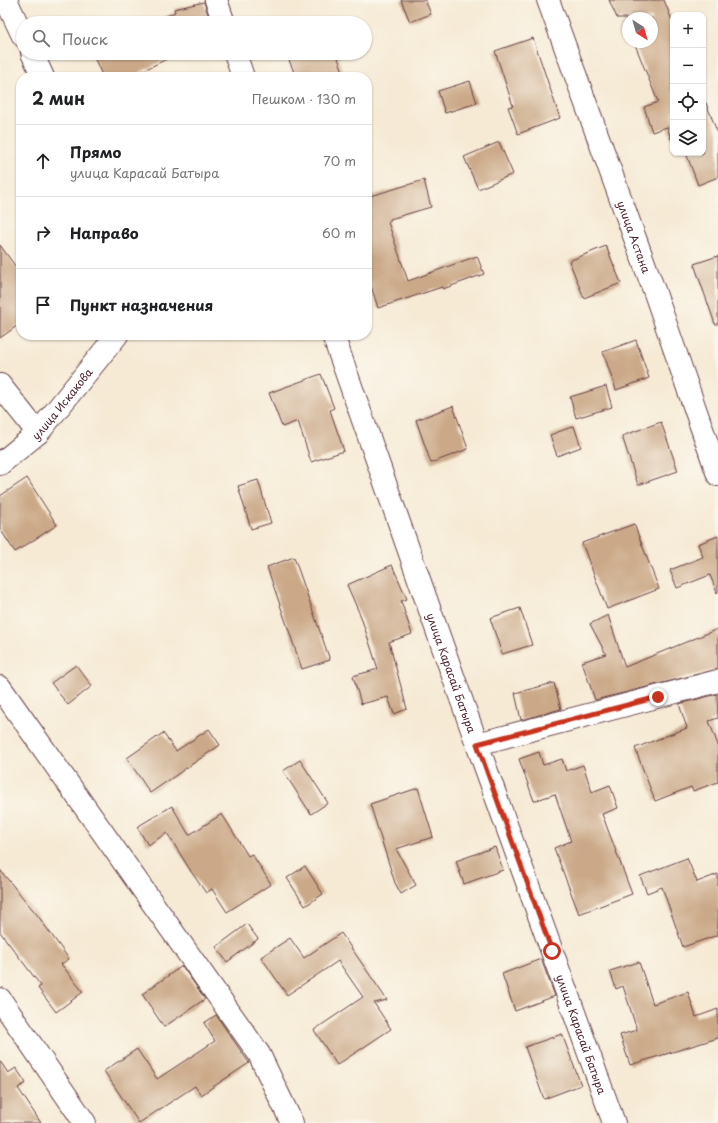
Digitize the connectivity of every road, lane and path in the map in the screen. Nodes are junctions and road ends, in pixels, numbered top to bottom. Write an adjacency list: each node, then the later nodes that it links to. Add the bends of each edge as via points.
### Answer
1 (6, 0): 5 (street)
2 (216, 0): 4 (street)
3 (548, 0): 15 (street, улица Астана, via 655,293)
4 (222, 16)
5 (16, 21)
6 (35, 60): 8 (street)
7 (237, 60): 9 (street)
8 (41, 72)
9 (241, 72)
10 (113, 340): 13 (street, улица Искакова)
11 (335, 340): 18 (street, улица Карасай Батыра)
12 (0, 385): 13 (street)
13 (38, 433): 14 (street, улица Искакова)
14 (0, 464)
15 (718, 475)
16 (718, 681): 18 (street)
17 (0, 687): 21 (street, via 259,1054)
18 (477, 744): 22 (street, улица Карасай Батыра)
19 (0, 999): 20 (street)
20 (85, 1123)
21 (292, 1123)
22 (614, 1123)

